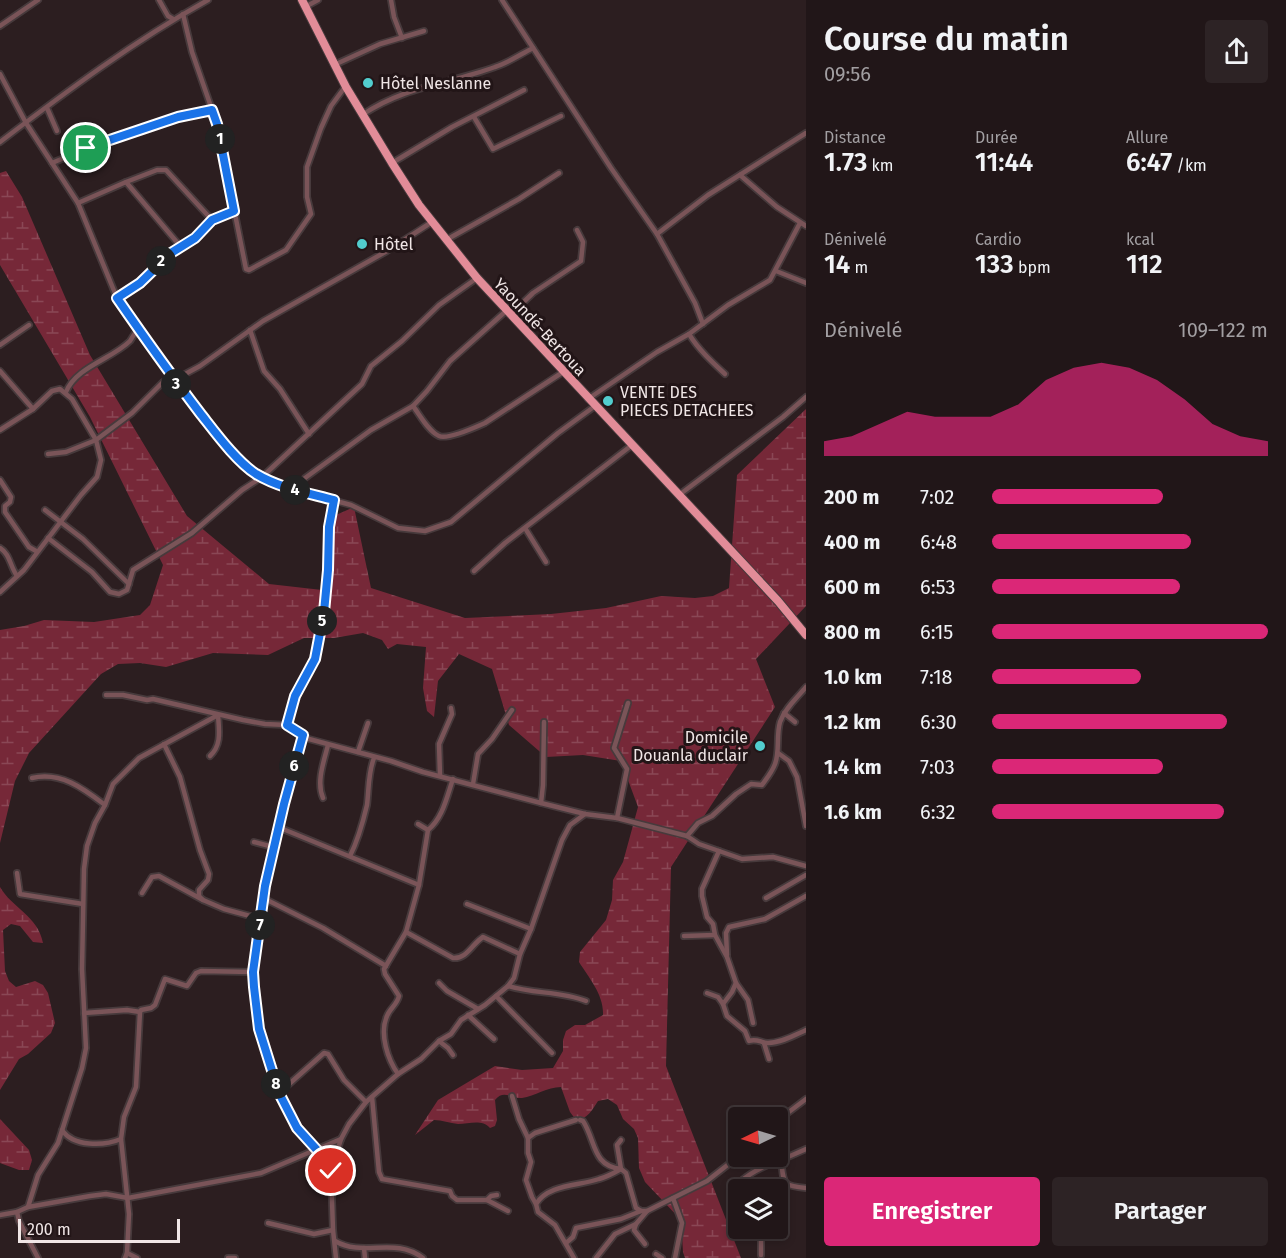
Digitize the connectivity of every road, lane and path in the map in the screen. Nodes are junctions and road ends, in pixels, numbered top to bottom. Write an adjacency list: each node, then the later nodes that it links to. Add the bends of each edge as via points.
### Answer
1 (38, 0): 10 (street)
2 (159, 0): 9 (street)
3 (208, 0): 8 (street)
4 (318, 0): 7 (street)
5 (391, 0): 12 (street)
6 (502, 0): 13 (street)
7 (304, 3): 14 (highway, Yaoundé-Bertoua)
8 (183, 14): 9 (street); 19 (street)
9 (173, 19): 18 (street, via 88,75)
10 (0, 26)
11 (424, 31): 12 (street)
12 (402, 38): 14 (street)
13 (533, 48): 20 (street, via 496,67 396,96); 39 (street)
14 (334, 65): 16 (highway, Yaoundé-Bertoua)
15 (0, 74): 23 (street)
16 (346, 87): 20 (highway, Yaoundé-Bertoua); 33 (street, via 331,106 307,167 311,214 286,250 246,269)
17 (524, 90): 22 (street)
18 (47, 108): 23 (street); 24 (street)
19 (212, 110): 27 (street, via 178,117); 33 (street)
20 (362, 115): 28 (highway, Yaoundé-Bertoua)
21 (561, 116): 22 (street, via 493,149)
22 (474, 117): 28 (street)
23 (26, 123): 26 (street); 27 (street)
24 (57, 131)
25 (806, 133): 30 (street)
26 (0, 142)
27 (52, 163): 32 (street)
28 (392, 163): 35 (highway, Yaoundé-Bertoua)
29 (559, 173): 40 (street)
30 (740, 174): 36 (street); 39 (street)
31 (126, 182): 32 (street); 34 (street, via 166,170); 41 (street)
32 (78, 203): 45 (street)
33 (234, 211): 34 (street)
34 (212, 220): 41 (street)
35 (432, 222): 40 (highway, Yaoundé-Bertoua); 50 (street)
36 (800, 223): 37 (street); 42 (street)
37 (806, 226)
38 (577, 230): 46 (street, via 583,242 581,261)
39 (657, 234): 47 (street)
40 (446, 240): 43 (highway, Yaoundé-Bertoua)
41 (181, 247): 45 (street)
42 (776, 271): 44 (street); 47 (street, via 771,280)
43 (477, 278): 46 (highway, Yaoundé-Bertoua); 64 (street, via 438,305 371,366 362,384)
44 (806, 283)
45 (117, 298): 49 (street)
46 (508, 313): 54 (highway, Yaoundé-Bertoua); 60 (street, via 450,361)
47 (703, 324): 51 (street)
48 (29, 325): 52 (street)
49 (138, 330): 56 (street); 57 (street, via 129,341 86,370)
50 (250, 330): 56 (street); 64 (street, via 264,371)
51 (689, 334): 55 (street); 59 (street)
52 (0, 345)
53 (0, 371): 62 (street)
54 (563, 372): 59 (highway, Yaoundé-Bertoua); 60 (street, via 485,423 444,437 429,427)
55 (725, 374)
56 (174, 380): 65 (street, via 163,382 132,413); 68 (street, via 223,440)
57 (66, 392): 62 (street, via 52,391); 65 (street)
58 (806, 397): 71 (street)
59 (588, 399): 61 (highway, Yaoundé-Bertoua)
60 (413, 406): 70 (street, via 371,430 305,477)
61 (595, 406): 66 (highway, Yaoundé-Bertoua); 72 (street, via 451,522 425,531 398,528)
62 (33, 409): 63 (street)
63 (0, 430)
64 (309, 434): 68 (street)
65 (96, 440): 67 (street, via 66,452); 74 (street, via 100,460 97,477)
66 (632, 445): 71 (highway, Yaoundé-Bertoua); 75 (street)
67 (48, 454)
68 (262, 477): 70 (street); 82 (street, via 192,533 133,570)
69 (0, 480): 78 (street, via 11,496 5,512)
70 (295, 490): 72 (street)
71 (679, 495): 84 (highway, Yaoundé-Bertoua)
72 (334, 500): 95 (street, via 325,604 315,659 295,696)
73 (45, 510): 74 (street)
74 (60, 523): 76 (street); 82 (street, via 83,539)
75 (525, 528): 79 (street); 80 (street)
76 (48, 538): 78 (street); 82 (street, via 92,572 110,592 119,594)
77 (0, 548): 81 (street)
78 (36, 552): 81 (street)
79 (546, 562)
80 (474, 571)
81 (17, 576): 83 (street)
82 (129, 584)
83 (1, 588)
84 (806, 635)
85 (806, 687): 90 (street)
86 (106, 695): 91 (street, via 153,699)
87 (628, 703): 112 (street, via 614,748 627,769)
88 (451, 708): 103 (street, via 440,744)
89 (512, 711): 106 (street, via 478,754)
90 (784, 713): 93 (street); 100 (street, via 778,731)
91 (218, 715): 95 (street); 97 (street); 101 (street, via 219,740)
92 (544, 722): 108 (street)
93 (795, 722)
94 (368, 723): 99 (street)
95 (287, 725): 96 (street)
96 (303, 735): 98 (street); 115 (street)
97 (164, 744): 109 (street, via 139,758 113,784); 130 (street, via 180,777 209,874 199,890)
98 (328, 745): 99 (street); 107 (street, via 321,774)
99 (358, 752): 102 (street)
100 (778, 753): 110 (street, via 793,767); 117 (street, via 762,784 751,784 735,794)
101 (210, 756)
102 (374, 758): 103 (street); 121 (street, via 366,806)
103 (440, 775): 105 (street)
104 (32, 777): 109 (street, via 68,781)
105 (453, 778): 106 (street); 116 (street, via 434,826)
106 (473, 784): 108 (street)
107 (323, 798)
108 (541, 803): 111 (street)
109 (105, 805): 131 (street, via 87,846)
110 (805, 813): 114 (street)
111 (585, 814): 112 (street); 134 (street, via 570,825 562,840)
112 (617, 818): 117 (street)
113 (418, 824): 116 (street)
114 (806, 826)
115 (278, 827): 119 (street); 121 (street)
116 (428, 830): 125 (street)
117 (687, 836): 120 (street)
118 (254, 842): 119 (street)
119 (273, 847): 128 (street)
120 (719, 851): 122 (street, via 742,859 773,857); 136 (street, via 702,889 707,917)
121 (350, 856): 125 (street)
122 (806, 866)
123 (17, 873): 131 (street, via 20,894)
124 (806, 875): 129 (street)
125 (419, 885): 135 (street)
126 (142, 893): 130 (street, via 152,878 159,876)
127 (806, 896): 139 (street, via 765,919 729,927)
128 (263, 898): 133 (street); 140 (street)
129 (766, 898)
130 (203, 900): 133 (street)
131 (83, 904): 151 (street)
132 (467, 904): 134 (street)
133 (261, 919): 141 (street)
134 (531, 929): 138 (street)
135 (406, 932): 138 (street, via 453,958 464,956 483,937); 140 (street)
136 (716, 935): 137 (street); 139 (street)
137 (684, 936)
138 (519, 954): 144 (street, via 514,978)
139 (727, 957): 143 (street)
140 (386, 966): 161 (street, via 385,974 399,996 387,1014 384,1033 389,1058)
141 (253, 972): 150 (street, via 201,971 187,986 165,979 154,1005); 162 (street, via 259,1029)
142 (439, 983): 149 (street)
143 (736, 983): 148 (street); 153 (street, via 748,1000)
144 (508, 986): 146 (street); 147 (street)
145 (707, 993): 148 (street)
146 (496, 996): 149 (street); 158 (street)
147 (586, 1001)
148 (723, 1004): 157 (street, via 727,1016 745,1031 749,1041)
149 (478, 1009): 152 (street)
150 (140, 1012): 151 (street); 170 (street, via 136,1088 124,1117)
151 (84, 1013): 168 (street, via 86,1048)
152 (468, 1015): 155 (street); 156 (street)
153 (753, 1023)
154 (806, 1030): 157 (street)
155 (495, 1039)
156 (439, 1041): 159 (street); 161 (street)
157 (764, 1043): 160 (street)
158 (552, 1053)
159 (453, 1055)
160 (769, 1059)
161 (398, 1074): 164 (street)
162 (279, 1093): 166 (street, via 324,1053); 174 (street, via 297,1128)
163 (512, 1096): 169 (street)
164 (372, 1097): 166 (street); 187 (street, via 382,1179 450,1191 457,1200)
165 (806, 1099): 167 (street)
166 (366, 1102): 171 (street)
167 (788, 1113)
168 (62, 1130): 170 (street, via 82,1142 101,1144); 189 (street, via 38,1175)
169 (528, 1138): 179 (street, via 583,1121 597,1154 607,1166); 188 (street, via 531,1162 526,1180)
170 (121, 1139): 185 (street)
171 (341, 1139): 174 (street); 180 (street)
172 (621, 1140): 179 (street, via 617,1145)
173 (806, 1149): 175 (street)
174 (316, 1151): 180 (street); 185 (street, via 261,1173)
175 (788, 1157)
176 (728, 1164): 186 (street)
177 (762, 1167): 181 (street)
178 (782, 1167): 183 (street, via 788,1187)
179 (621, 1169): 188 (street, via 598,1180 553,1190); 191 (street, via 626,1173 636,1208)
180 (331, 1171): 196 (street)
181 (743, 1179)
182 (806, 1182): 183 (street)
183 (805, 1188)
184 (497, 1195): 187 (street)
185 (128, 1198): 189 (street, via 106,1194); 203 (street)
186 (673, 1198): 191 (street); 215 (street, via 682,1223)
187 (487, 1200): 190 (street)
188 (536, 1204): 199 (street, via 538,1212 555,1225)
189 (28, 1208): 192 (street)
190 (508, 1211)
191 (644, 1211): 195 (street); 199 (street, via 576,1228)
192 (17, 1212): 193 (street); 205 (street)
193 (0, 1215)
194 (268, 1223): 196 (street, via 314,1234)
195 (636, 1224): 200 (street, via 634,1230); 213 (street, via 615,1234)
196 (333, 1230): 198 (street)
197 (761, 1239): 204 (street)
198 (335, 1241): 201 (street, via 346,1248); 209 (street)
199 (566, 1243): 212 (street)
200 (645, 1244)
201 (364, 1248): 210 (street); 211 (street, via 406,1248)
202 (656, 1254): 214 (street)
203 (126, 1255): 206 (street)
204 (760, 1255)
205 (38, 1258)
206 (137, 1258)
207 (228, 1258): 208 (street)
208 (235, 1258)
209 (336, 1258)
210 (365, 1258)
211 (423, 1258)
212 (574, 1258)
213 (596, 1258)
214 (662, 1258)
215 (675, 1258)

